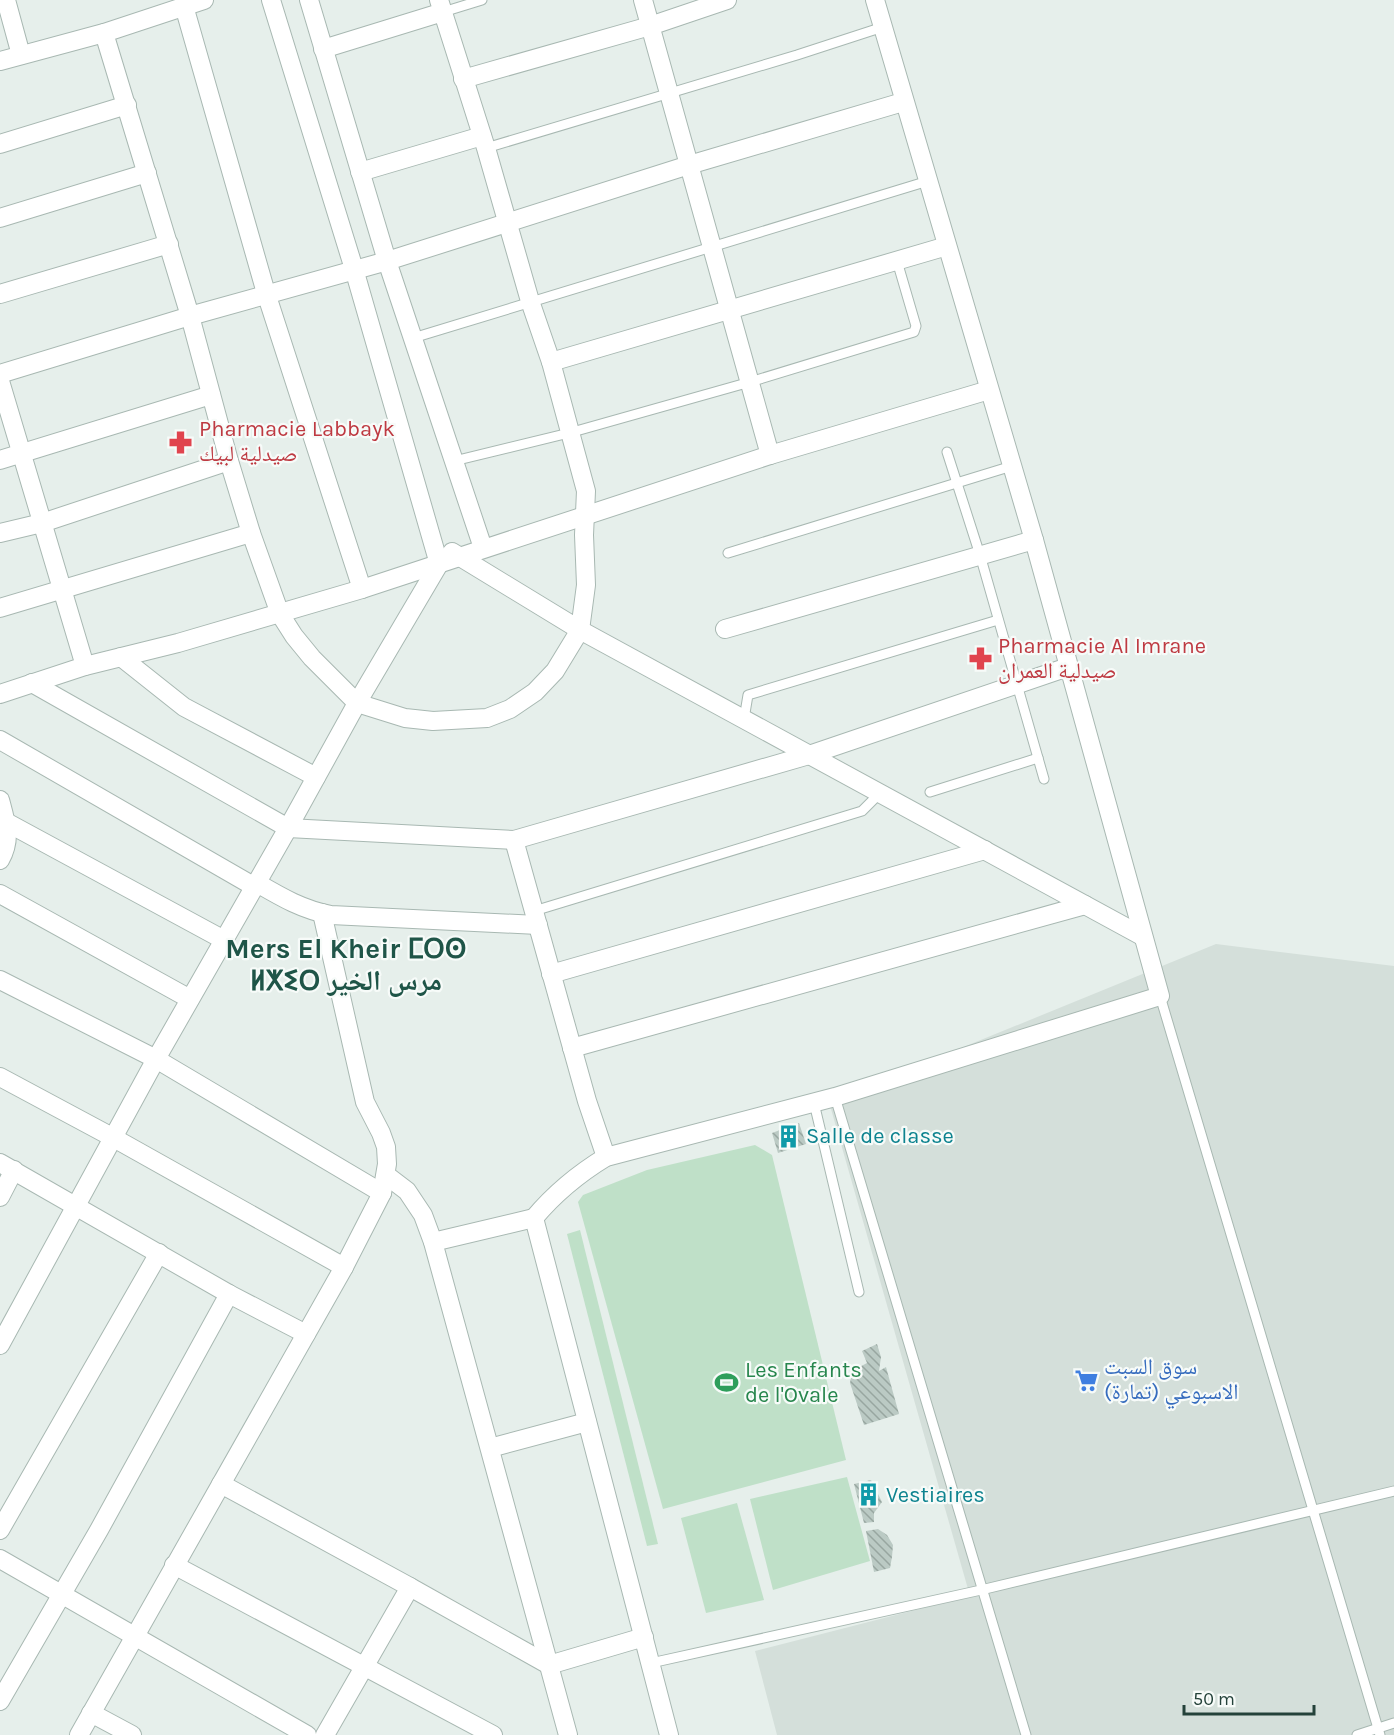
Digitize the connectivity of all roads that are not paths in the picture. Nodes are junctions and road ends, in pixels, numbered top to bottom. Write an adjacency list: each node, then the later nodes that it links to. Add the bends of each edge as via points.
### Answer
1 (6, 0): 15 (street)
2 (204, 0): 9 (street)
3 (271, 0): 34 (street)
4 (309, 0): 14 (street)
5 (482, 0): 10 (lane)
6 (643, 0): 11 (street)
7 (727, 0): 11 (street)
8 (874, 0): 12 (street)
9 (184, 6): 13 (street); 35 (street)
10 (441, 6): 14 (street); 17 (street)
11 (650, 26): 17 (street); 18 (street)
12 (883, 27): 18 (lane); 19 (street)
13 (104, 33): 15 (street); 20 (street)
14 (323, 49): 24 (street)
15 (21, 55): 16 (street)
16 (0, 61)
17 (463, 79): 21 (street)
18 (669, 94): 21 (lane); 23 (street)
19 (903, 102): 23 (street); 26 (street)
20 (127, 105): 22 (street); 25 (street)
21 (484, 142): 24 (street); 28 (street)
22 (0, 144)
23 (689, 165): 28 (street); 30 (street)
24 (360, 172): 32 (street)
25 (147, 173): 27 (street); 29 (street)
26 (928, 181): 30 (lane); 31 (street)
27 (0, 218)
28 (508, 224): 32 (street); 37 (street)
29 (169, 244): 36 (street); 39 (street)
30 (712, 246): 37 (lane); 38 (street)
31 (947, 246): 33 (street); 45 (street)
32 (387, 261): 34 (street); 40 (street)
33 (897, 261): 38 (street); 44 (lane, via 914,318 914,332)
34 (354, 269): 35 (street); 60 (street)
35 (266, 293): 39 (street); 68 (street)
36 (0, 294)
37 (530, 301): 40 (lane); 41 (street)
38 (729, 309): 41 (street); 44 (street)
39 (190, 316): 42 (street); 46 (street)
40 (413, 338): 53 (street)
41 (551, 362): 47 (street)
42 (0, 374)
43 (0, 381): 49 (street)
44 (750, 382): 47 (lane); 50 (street)
45 (989, 390): 50 (street); 54 (street)
46 (211, 395): 49 (street); 52 (street)
47 (569, 433): 53 (lane); 56 (street, via 586,491)
48 (947, 452): 55 (lane)
49 (22, 454): 51 (street); 57 (street)
50 (770, 454): 56 (street)
51 (0, 460)
52 (229, 461): 57 (street); 59 (street)
53 (454, 461): 62 (street)
54 (1012, 466): 55 (lane); 61 (street)
55 (957, 483): 63 (lane); 64 (lane)
56 (584, 515): 62 (street); 73 (street, via 586,585)
57 (42, 523): 58 (street); 67 (street)
58 (0, 533)
59 (251, 533): 67 (street); 70 (street)
60 (432, 539): 65 (street); 66 (street)
61 (1034, 540): 64 (street); 76 (street)
62 (483, 548): 65 (street)
63 (728, 553)
64 (980, 555): 71 (lane); 72 (street)
65 (458, 557): 66 (street); 73 (street)
66 (440, 564): 68 (street); 80 (street)
67 (62, 590): 69 (street); 75 (street)
68 (362, 590): 70 (street)
69 (0, 608)
70 (280, 614): 74 (street); 80 (street, via 312,658)
71 (998, 620): 78 (lane); 81 (lane, via 748,695)
72 (725, 629)
73 (580, 630): 80 (street, via 555,671 535,692 510,709 487,718 405,718); 81 (street)
74 (121, 657): 75 (street); 85 (street, via 184,707)
75 (85, 666): 77 (street)
76 (1068, 667): 78 (street); 100 (street)
77 (32, 683): 79 (street); 91 (street)
78 (1017, 683): 83 (street); 84 (lane)
79 (0, 694)
80 (357, 703): 85 (street)
81 (744, 719): 83 (street)
82 (0, 740): 95 (street)
83 (809, 755): 88 (street); 92 (street)
84 (1038, 758): 86 (lane); 87 (lane)
85 (316, 777): 91 (street)
86 (1044, 779)
87 (930, 792)
88 (880, 793): 93 (street); 99 (lane, via 862,811)
89 (0, 800): 90 (street)
90 (6, 822): 94 (street, via 6,850); 101 (street)
91 (288, 828): 92 (street); 95 (street)
92 (514, 840): 99 (street)
93 (985, 850): 97 (street); 102 (street)
94 (0, 860)
95 (256, 885): 98 (street); 101 (street)
96 (0, 894): 105 (street)
97 (1085, 905): 100 (street); 106 (street)
98 (322, 914): 99 (street); 114 (street, via 365,1102 386,1147)
99 (536, 918): 102 (street)
100 (1142, 936): 104 (street)
101 (224, 940): 105 (street)
102 (551, 974): 106 (street)
103 (0, 980): 107 (street)
104 (1160, 996): 109 (street); 129 (lane)
105 (190, 999): 107 (street)
106 (572, 1048): 112 (street)
107 (156, 1059): 111 (street); 114 (street)
108 (0, 1077): 111 (street)
109 (835, 1097): 110 (street); 134 (lane)
110 (814, 1103): 112 (street); 121 (lane)
111 (112, 1137): 116 (street); 120 (street)
112 (606, 1156): 117 (street, via 556,1193)
113 (7, 1167): 115 (street); 116 (street)
114 (384, 1184): 118 (street, via 407,1191 423,1215); 120 (street)
115 (0, 1197)
116 (75, 1205): 119 (street); 124 (street)
117 (534, 1218): 118 (street); 125 (street)
118 (433, 1242): 126 (street)
119 (159, 1253): 122 (street); 130 (street)
120 (344, 1267): 123 (street)
121 (859, 1292)
122 (229, 1294): 123 (street); 135 (street)
123 (306, 1334): 127 (street)
124 (0, 1345)
125 (586, 1422): 126 (street); 137 (street)
126 (490, 1448): 139 (street)
127 (221, 1484): 132 (street); 133 (street)
128 (1394, 1491): 129 (lane)
129 (1313, 1510): 134 (lane); 144 (lane)
130 (0, 1530)
131 (0, 1559): 135 (street)
132 (174, 1565): 136 (street); 140 (street)
133 (410, 1587): 139 (street); 140 (street)
134 (981, 1590): 138 (lane); 152 (lane)
135 (62, 1594): 136 (street); 141 (street)
136 (134, 1637): 142 (street); 147 (street)
137 (644, 1637): 138 (street); 139 (street)
138 (651, 1663): 151 (street)
139 (549, 1665): 150 (street)
140 (365, 1668): 148 (street); 149 (street)
141 (0, 1701)
142 (92, 1713): 145 (street); 146 (street)
143 (1394, 1723): 144 (lane)
144 (1379, 1732): 153 (lane)
145 (79, 1735)
146 (132, 1735)
147 (307, 1735)
148 (325, 1735)
149 (493, 1735)
150 (568, 1735)
151 (669, 1735)
152 (1026, 1735)
153 (1357, 1735)

